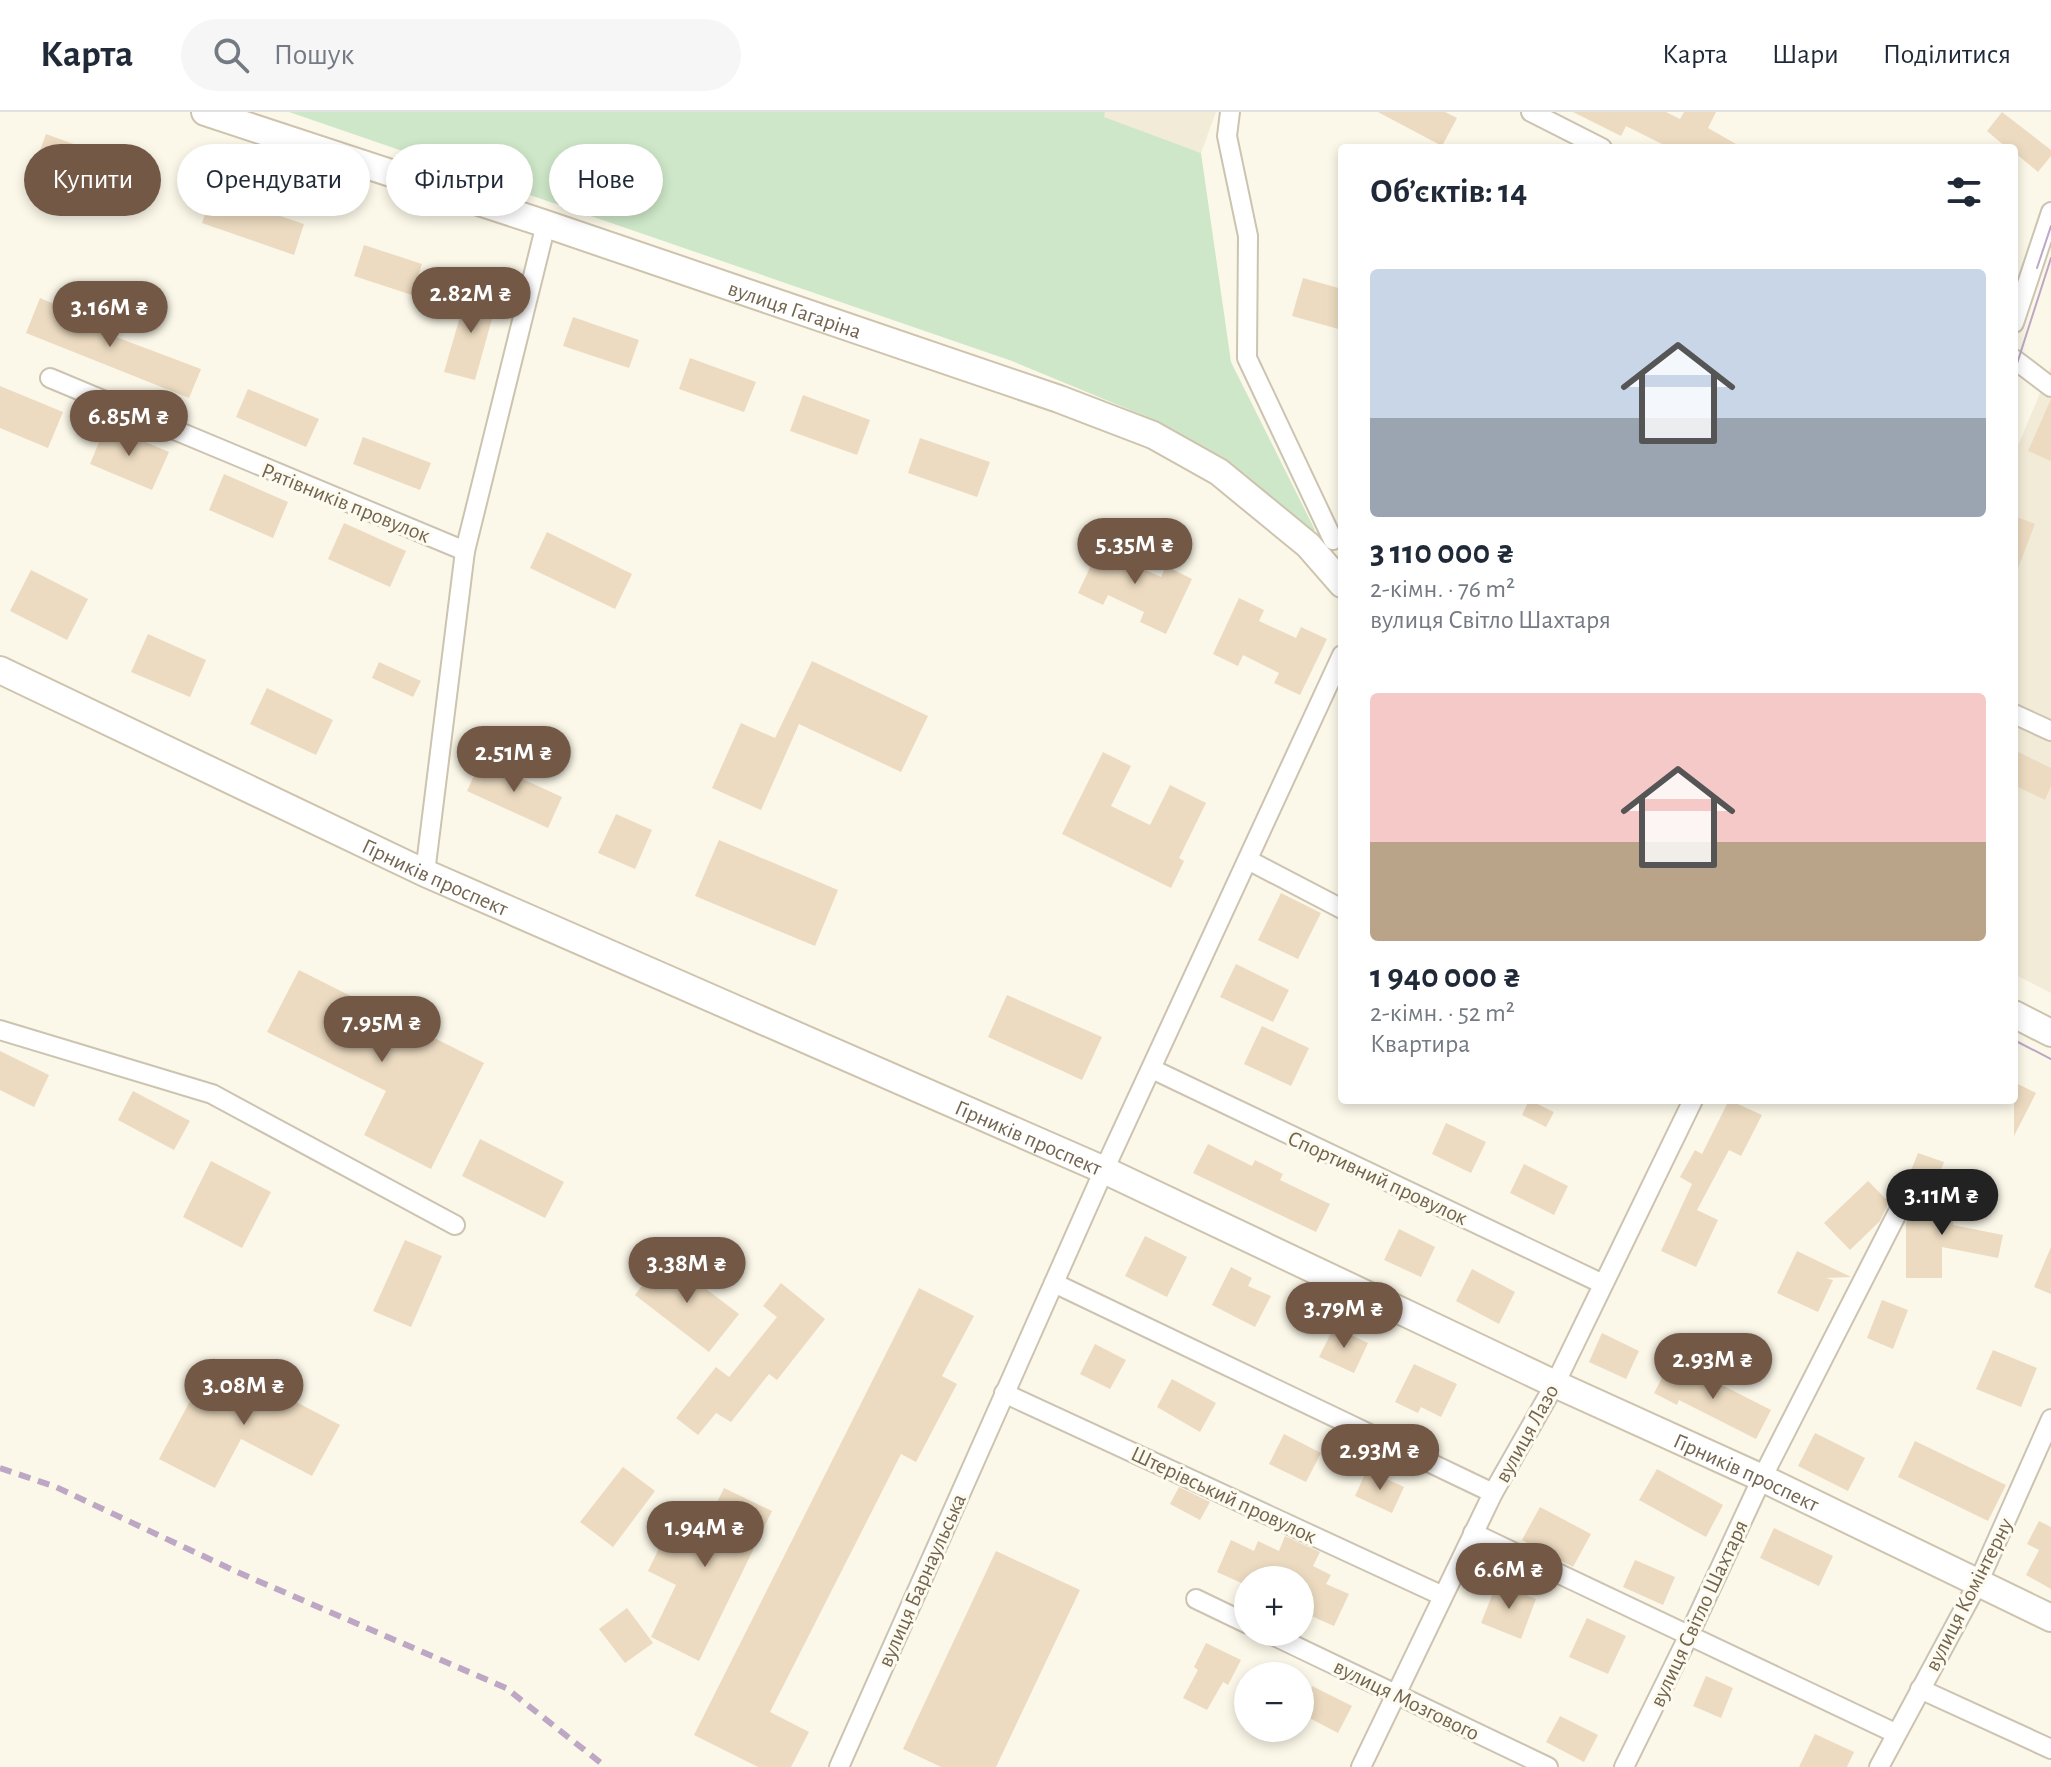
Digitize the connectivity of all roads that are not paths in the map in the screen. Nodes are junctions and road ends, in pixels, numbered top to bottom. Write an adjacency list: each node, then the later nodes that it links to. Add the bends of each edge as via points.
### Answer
1 (205, 112): 6 (main road, вулиця Гагаріна)
2 (1230, 112): 11 (street, via 1227,136 1248,236 1247,358)
3 (1531, 112): 4 (street)
4 (1594, 144)
5 (2051, 212): 7 (street)
6 (546, 224): 12 (street); 13 (main road, вулиця Гагаріна, via 1153,435 1219,472 1308,545)
7 (2018, 311)
8 (2018, 362): 10 (street)
9 (50, 378): 12 (street, Рятівників провулок)
10 (2051, 387)
11 (1333, 540)
12 (465, 551): 19 (street)
13 (1338, 579)
14 (1338, 664): 18 (street, вулиця Барнаульська)
15 (0, 670): 19 (main road, Гірників проспект)
16 (2018, 716): 17 (street)
17 (2051, 731)
18 (1248, 860): 20 (street); 24 (street, вулиця Барнаульська)
19 (425, 873): 26 (main road, Гірників проспект)
20 (1338, 907)
21 (2018, 1016): 23 (main road)
22 (0, 1030): 28 (street, via 212,1094)
23 (2051, 1033)
24 (1152, 1069): 26 (street, вулиця Барнаульська); 30 (street, Спортивний провулок)
25 (1691, 1104): 30 (street, вулиця Лазо)
26 (1104, 1170): 29 (street, вулиця Барнаульська); 31 (main road, Гірників проспект)
27 (1903, 1202): 34 (street, вулиця Світло Шахтаря)
28 (455, 1225)
29 (1054, 1283): 32 (street, вулиця Барнаульська); 35 (street)
30 (1603, 1284): 31 (street, вулиця Лазо)
31 (1555, 1384): 34 (main road, Гірників проспект); 35 (street, вулиця Лазо)
32 (1004, 1393): 38 (street, Штерівський провулок); 48 (street, вулиця Барнаульська)
33 (2051, 1419): 37 (street, вулиця Комінтерну)
34 (1762, 1478): 37 (main road, Гірників проспект); 42 (street, вулиця Світло Шахтаря)
35 (1493, 1493): 36 (street, вулиця Лазо)
36 (1473, 1533): 38 (street, вулиця Лазо); 42 (street)
37 (1978, 1583): 41 (main road, Гірників проспект); 44 (street, вулиця Комінтерну)
38 (1443, 1596): 45 (street, вулиця Лазо)
39 (1196, 1599): 40 (street)
40 (1234, 1617)
41 (2051, 1618)
42 (1689, 1635): 46 (street); 51 (street, вулиця Світло Шахтаря)
43 (1296, 1646): 45 (street, вулиця Мозгового)
44 (1920, 1689): 46 (street, вулиця Комінтерну); 47 (street)
45 (1397, 1693): 49 (street, вулиця Лазо); 50 (street, вулиця Мозгового)
46 (1895, 1733): 52 (street, вулиця Комінтерну)
47 (2051, 1749)
48 (839, 1767)
49 (1361, 1767)
50 (1548, 1767)
51 (1624, 1767)
52 (1879, 1767)

